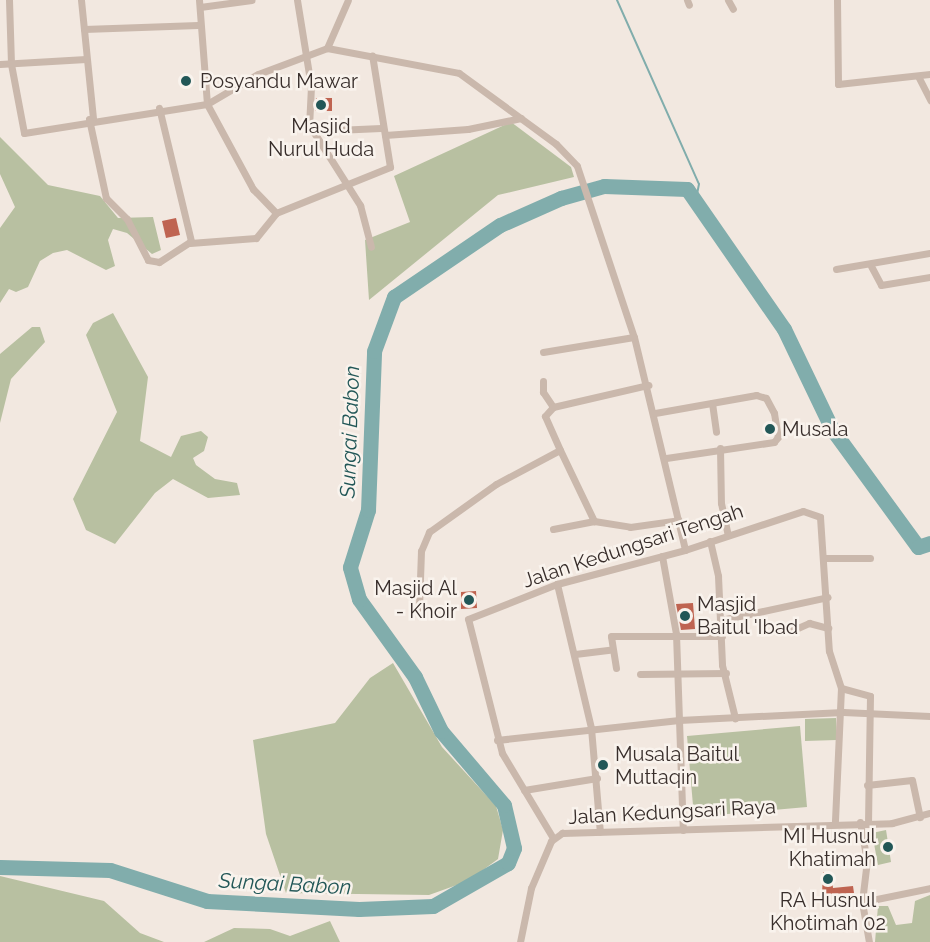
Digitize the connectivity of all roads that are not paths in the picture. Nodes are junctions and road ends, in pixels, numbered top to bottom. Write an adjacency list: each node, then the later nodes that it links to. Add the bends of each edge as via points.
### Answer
1 (9, 0): 18 (street)
2 (81, 0): 12 (street)
3 (252, 0): 8 (street)
4 (297, 0): 14 (street)
5 (348, 0): 13 (street)
6 (728, 0): 10 (street)
7 (837, 0): 20 (street, via 836,83)
8 (227, 2): 9 (street)
9 (199, 3): 11 (street)
10 (733, 9)
11 (198, 25): 12 (street); 22 (street)
12 (84, 29): 16 (street)
13 (327, 48): 14 (street); 15 (street)
14 (308, 54): 22 (street); 26 (street)
15 (372, 55): 24 (street, via 459,73); 27 (street)
16 (86, 59): 18 (street); 25 (street)
17 (0, 64): 18 (street)
18 (11, 64): 25 (street, via 24,133)
19 (930, 74): 20 (street)
20 (919, 78): 21 (street)
21 (930, 100)
22 (207, 104): 23 (street); 29 (street, via 253,189)
23 (159, 108): 25 (street); 30 (street)
24 (521, 118): 27 (street, via 468,129); 36 (street, via 567,153 581,176)
25 (91, 119): 30 (street, via 106,198 127,219 148,260 165,261)
26 (313, 131): 27 (street); 28 (street)
27 (383, 132): 28 (street, via 390,167)
28 (344, 186): 29 (street); 31 (street, via 364,215)
29 (276, 213): 30 (street, via 256,238)
30 (190, 243)
31 (371, 247)
32 (930, 253): 33 (street, via 905,254)
33 (871, 266): 34 (street); 35 (street, via 881,285)
34 (836, 269)
35 (930, 277)
36 (634, 337): 37 (street); 39 (street)
37 (543, 352)
38 (543, 381): 41 (street, via 543,392)
39 (648, 385): 41 (street); 42 (street)
40 (712, 403): 42 (street); 43 (street); 44 (street, via 756,395 766,398 774,413 777,440)
41 (553, 407): 45 (street, via 545,416)
42 (655, 413): 46 (street)
43 (716, 432)
44 (720, 448): 46 (street); 50 (street, via 721,503)
45 (560, 450): 47 (street); 58 (street, via 502,480 429,532 421,551)
46 (666, 458): 48 (street)
47 (594, 520): 48 (street, via 630,526); 49 (street)
48 (679, 520): 52 (street)
49 (554, 529)
50 (728, 535): 51 (street, Jalan Kedungsari Tengah); 54 (street, Jalan Kedungsari Tengah, via 803,511 820,517)
51 (711, 541): 52 (street, Jalan Kedungsari Tengah); 59 (street)
52 (686, 550): 53 (street, Jalan Kedungsari Tengah)
53 (662, 556): 56 (street, Jalan Kedungsari Tengah); 62 (street)
54 (825, 558): 55 (street); 57 (street)
55 (870, 558)
56 (557, 584): 65 (street); 77 (street, Jalan Kedungsari Tengah, via 473,615 467,622)
57 (828, 597): 59 (street); 60 (street)
58 (419, 608)
59 (721, 620): 63 (street)
60 (828, 628): 61 (street, via 810,623); 70 (street)
61 (791, 631)
62 (676, 634): 63 (street); 64 (street, via 611,636); 69 (street)
63 (722, 636): 67 (street)
64 (610, 650): 65 (street); 66 (street)
65 (574, 654): 76 (street)
66 (616, 668)
67 (726, 673): 69 (street); 74 (street)
68 (640, 674): 69 (street)
69 (679, 674): 75 (street)
70 (841, 688): 71 (street, via 869,693); 72 (street)
71 (870, 711): 72 (street); 73 (street); 79 (street)
72 (843, 712): 74 (street); 83 (street)
73 (930, 716)
74 (735, 718): 75 (street)
75 (679, 720): 76 (street); 85 (street)
76 (591, 728): 77 (street); 78 (street)
77 (497, 740): 80 (street)
78 (597, 778): 80 (street); 86 (street)
79 (867, 785): 82 (street, via 912,780); 84 (street)
80 (524, 790): 87 (street)
81 (930, 813): 82 (street, Jalan Kedungsari Raya)
82 (920, 817): 84 (street, Jalan Kedungsari Raya)
83 (836, 822): 84 (street, Jalan Kedungsari Raya); 85 (street, Jalan Kedungsari Raya)
84 (864, 822): 89 (street, via 867,860)
85 (682, 830): 86 (street, Jalan Kedungsari Raya)
86 (600, 832): 87 (street, Jalan Kedungsari Raya)
87 (553, 838): 90 (street, Jalan Kedungsari Raya, via 531,888)
88 (930, 888): 89 (street)
89 (862, 903): 91 (street)
90 (520, 942)
91 (869, 942)

